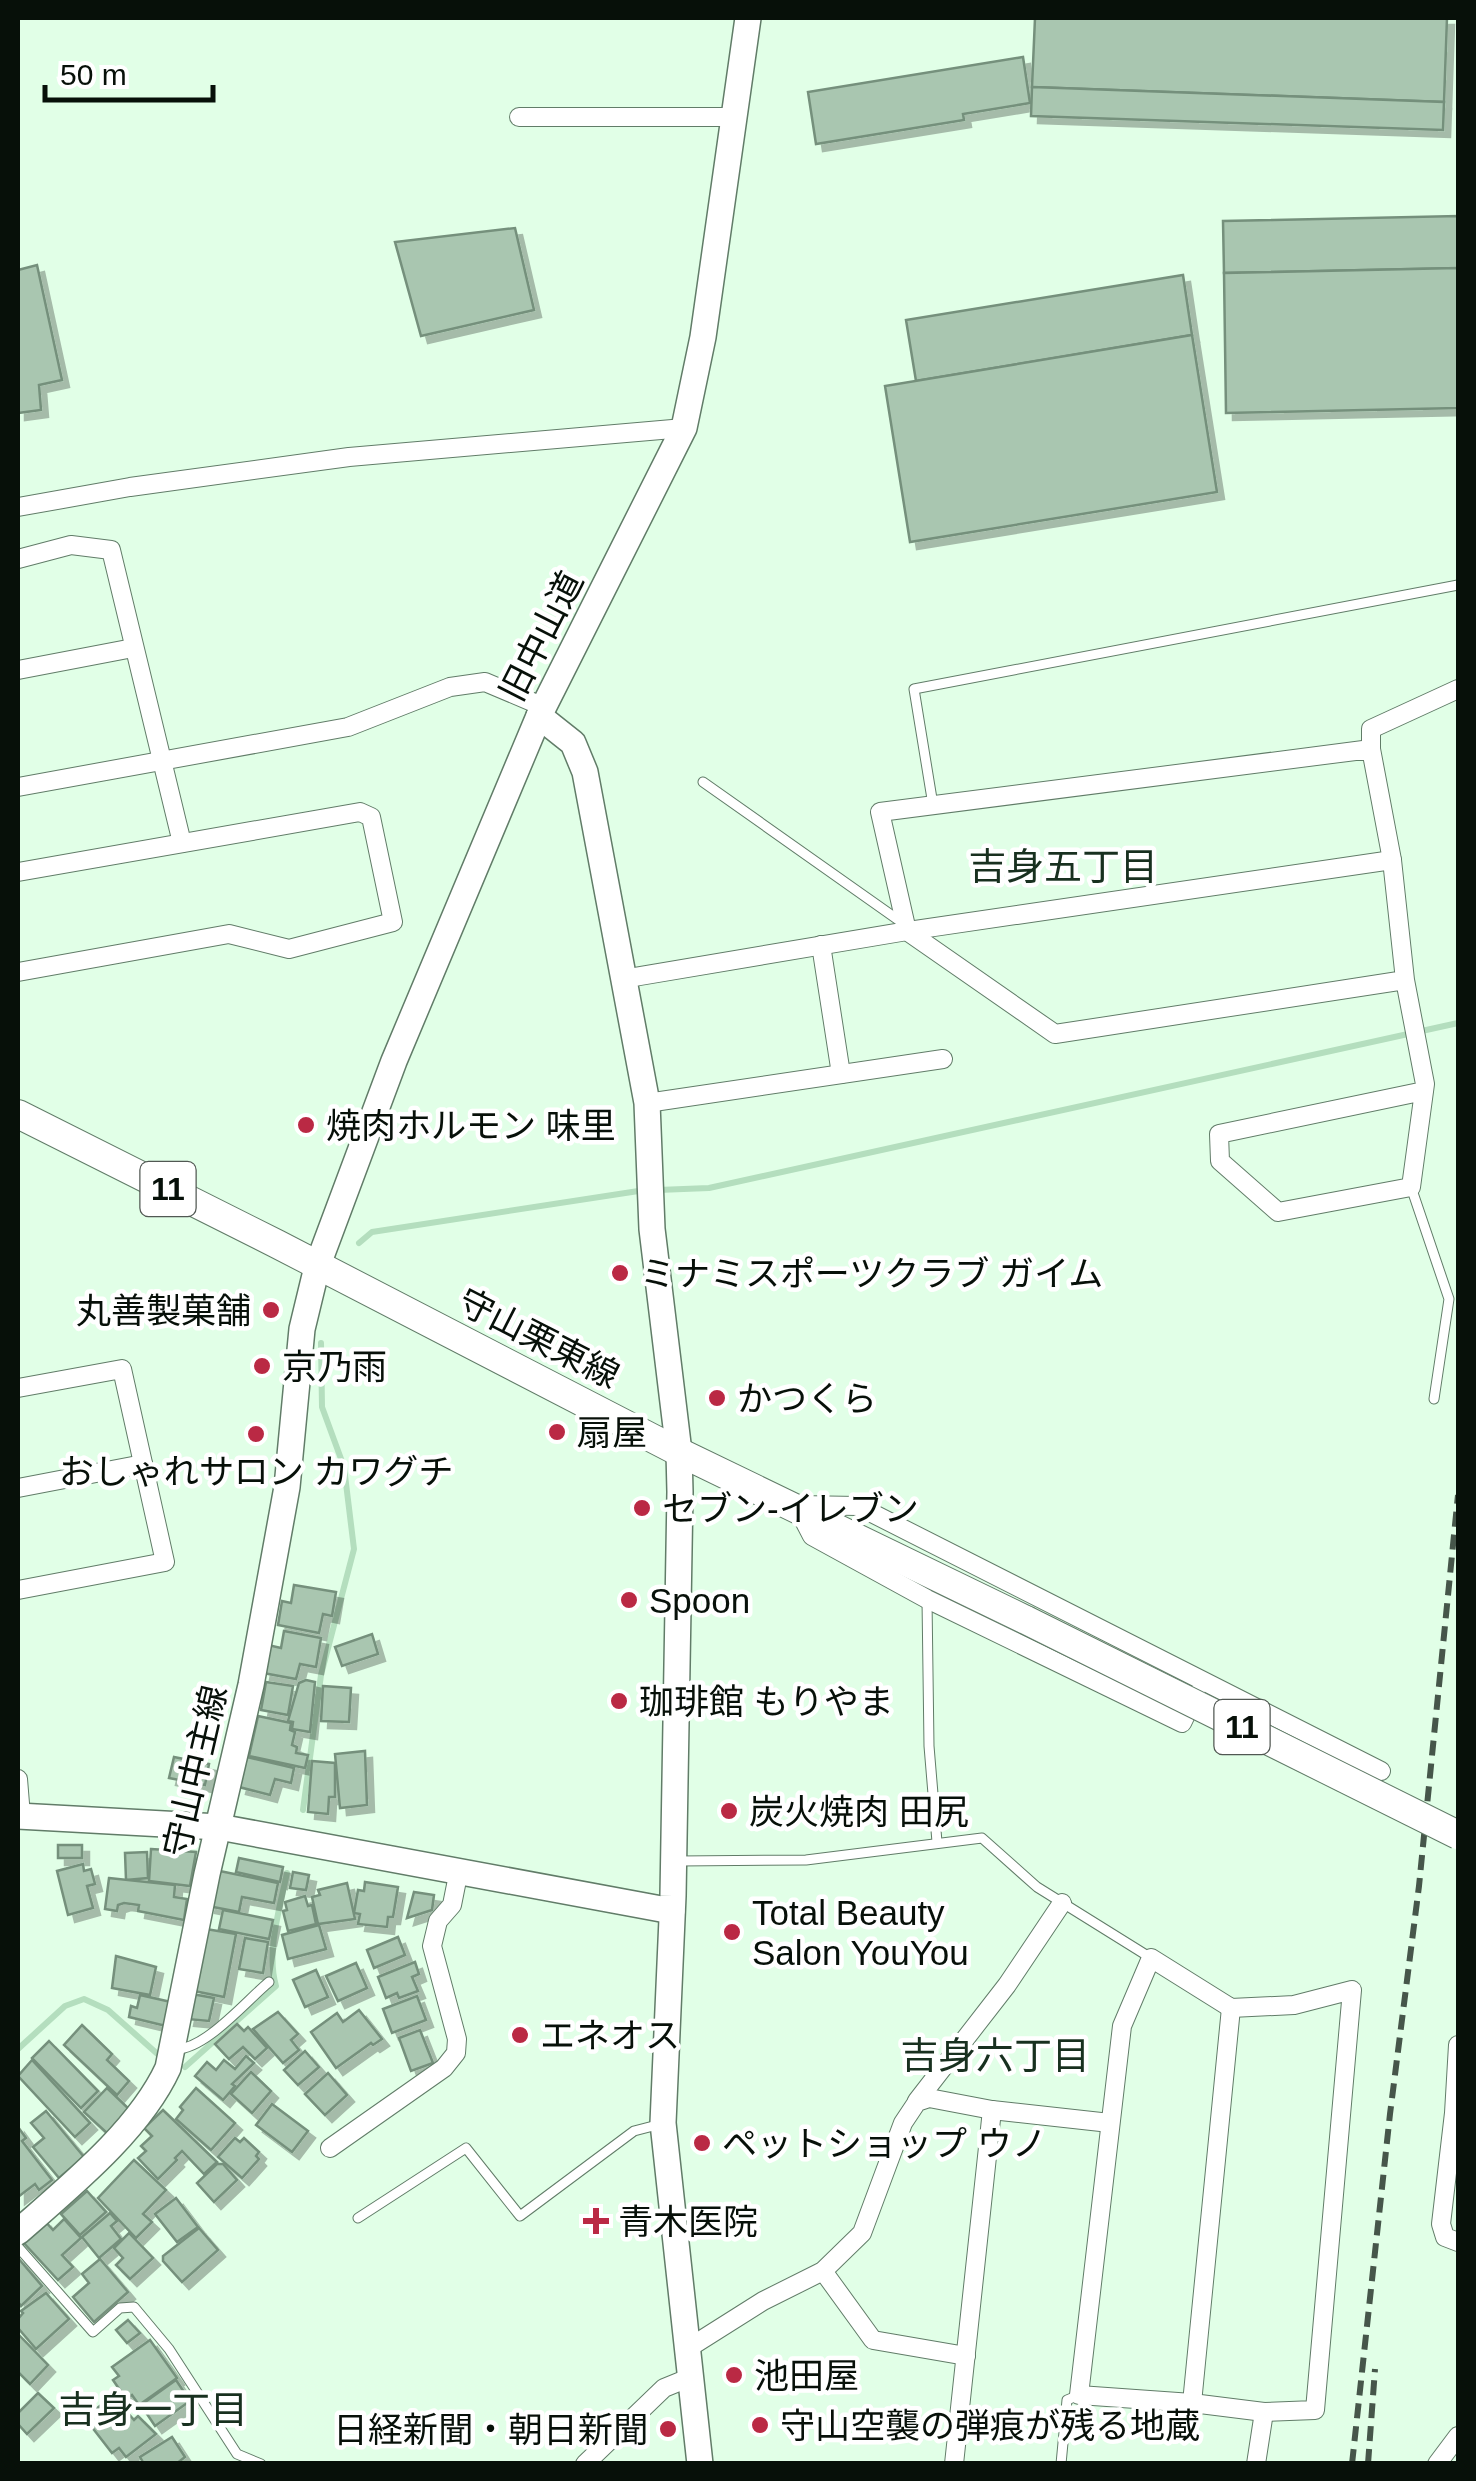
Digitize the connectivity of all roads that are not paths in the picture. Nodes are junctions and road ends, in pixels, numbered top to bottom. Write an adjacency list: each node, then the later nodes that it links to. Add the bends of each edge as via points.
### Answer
1 (748, 18): 3 (street, 旧中山道)
2 (519, 117): 3 (street)
3 (733, 117): 4 (street, 旧中山道)
4 (684, 428): 5 (street, via 348,457); 11 (street, 旧中山道)
5 (18, 507)
6 (18, 560): 8 (street, via 71,545 111,550)
7 (1458, 584): 16 (lane, via 914,689)
8 (133, 648): 9 (street); 13 (street)
9 (18, 670)
10 (1458, 688): 12 (street, via 1371,729)
11 (541, 711): 13 (street, via 485,682 450,686 348,727); 23 (street, via 573,744 585,772); 31 (street, 旧中山道, via 394,1061)
12 (1371, 749): 16 (street); 18 (street)
13 (162, 759): 15 (street); 17 (street)
14 (703, 782): 20 (lane)
15 (18, 786)
16 (934, 806): 20 (street, via 880,812)
17 (182, 843): 19 (street); 22 (street, via 360,812 371,817 393,922 289,948 229,934)
18 (1392, 860): 20 (street); 24 (street)
19 (18, 872)
20 (907, 929): 21 (street); 24 (street, via 1055,1034)
21 (822, 945): 23 (street); 26 (street)
22 (18, 972)
23 (622, 979): 28 (street)
24 (1405, 980): 27 (street)
25 (943, 1059): 26 (street)
26 (841, 1074): 28 (street)
27 (1424, 1090): 30 (street); 30 (street, via 1218,1134 1220,1161 1278,1212)
28 (647, 1103): 34 (street)
29 (18, 1114): 31 (main road, 守山栗東線 / 11)
30 (1411, 1188): 33 (lane, via 1448,1299)
31 (317, 1266): 34 (main road, 守山栗東線 / 11); 44 (street, 守山中主線, via 302,1328 287,1488)
32 (18, 1388): 35 (street, via 122,1369)
33 (1434, 1399)
34 (679, 1452): 37 (main road, 守山栗東線 / 11); 47 (street)
35 (143, 1464): 36 (street); 38 (street, via 166,1562)
36 (18, 1488)
37 (793, 1507): 39 (street, via 812,1536); 40 (street, via 858,1506); 45 (main road, 守山栗東線 / 11, bridge)
38 (18, 1590)
39 (927, 1599): 40 (street, via 1182,1723); 46 (lane)
40 (1202, 1680): 41 (street)
41 (1380, 1770)
42 (18, 1778): 43 (street)
43 (19, 1816): 44 (street)
44 (220, 1828): 48 (street); 55 (street, 守山中主線)
45 (1458, 1835)
46 (936, 1842): 47 (lane, via 806,1860); 49 (lane, via 982,1838)
47 (672, 1861): 50 (street)
48 (459, 1870): 50 (street); 61 (street, via 452,1905 438,1920 432,1946 456,2053)
49 (1062, 1903): 51 (lane); 56 (street)
50 (672, 1911): 59 (street)
51 (1150, 1958): 53 (street); 60 (street, via 1122,2026)
52 (269, 1982): 55 (lane, via 202,2042)
53 (1231, 2008): 71 (street); 72 (street, via 1294,2005 1352,1990 1316,2410)
54 (1458, 2045): 58 (street)
55 (172, 2049): 63 (street, 守山中主線, via 147,2103)
56 (917, 2102): 57 (street, via 929,2098); 66 (street, via 862,2233)
57 (992, 2110): 60 (street); 68 (street)
58 (1456, 2113): 64 (street, via 1441,2224 1445,2237)
59 (663, 2123): 62 (lane, via 634,2132 520,2216 466,2148); 67 (street)
60 (1110, 2123): 70 (street)
61 (330, 2148)
62 (358, 2218)
63 (18, 2232)
64 (1458, 2242)
65 (18, 2247): 74 (lane, via 93,2332 120,2308 134,2307 169,2349)
66 (824, 2271): 67 (street); 68 (street, via 873,2340)
67 (688, 2349): 69 (street)
68 (966, 2356): 78 (street)
69 (692, 2378): 76 (street, via 664,2388); 77 (street)
70 (1080, 2395): 71 (street); 79 (lane, via 1067,2400)
71 (1192, 2403): 72 (street)
72 (1264, 2412): 80 (street)
73 (1458, 2436): 81 (street)
74 (235, 2459): 75 (lane)
75 (260, 2464)
76 (585, 2464)
77 (700, 2464)
78 (954, 2464)
79 (1062, 2464)
80 (1256, 2464)
81 (1437, 2464)

